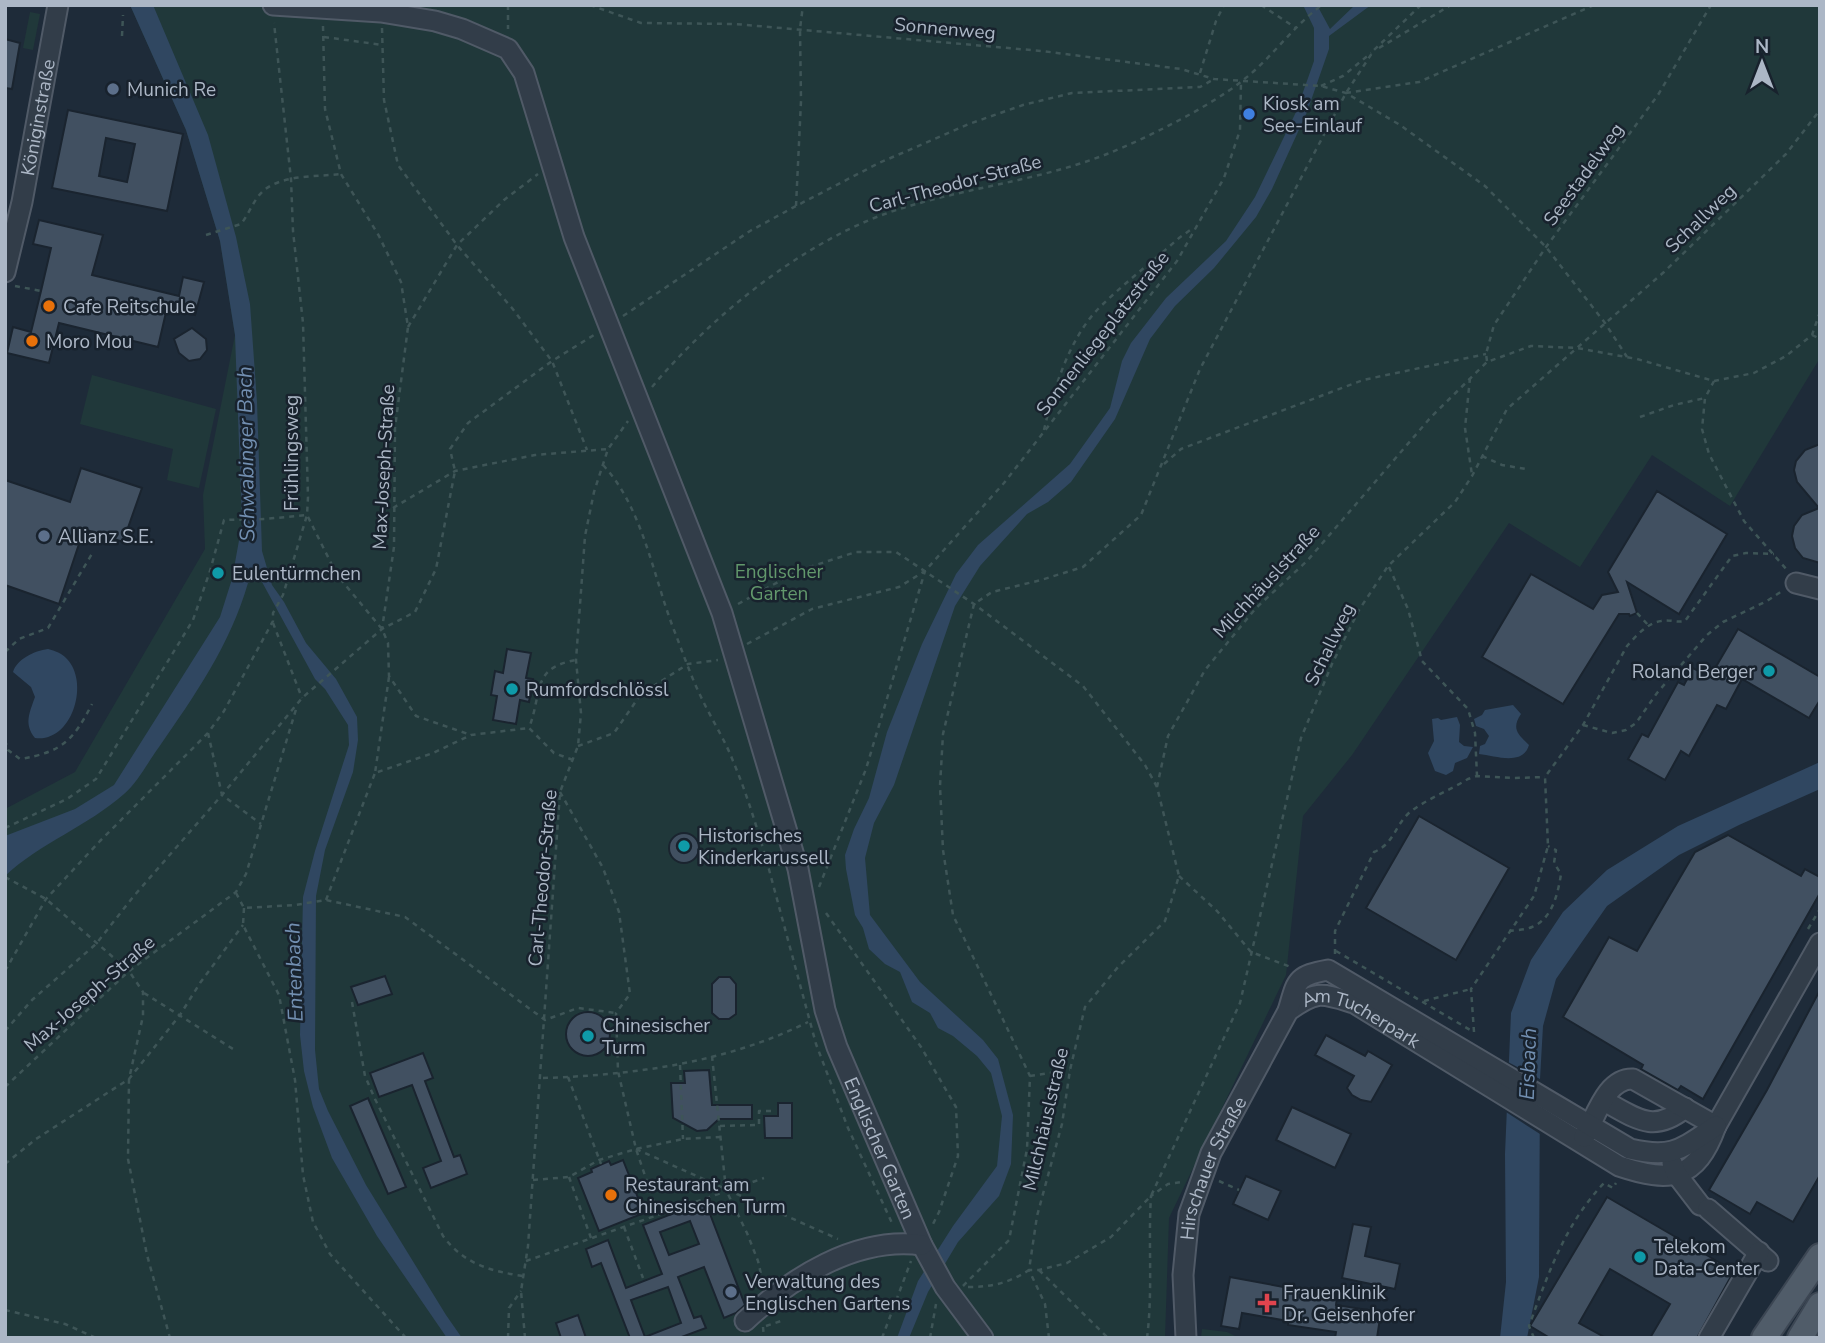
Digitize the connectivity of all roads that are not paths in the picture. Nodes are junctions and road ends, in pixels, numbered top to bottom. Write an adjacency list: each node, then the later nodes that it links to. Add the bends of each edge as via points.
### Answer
1 (58, 5): 3 (street, Königinstraße)
2 (273, 5): 16 (street, Englischer Garten, via 381,12 462,29 516,58 527,80 574,237 722,613 798,869 825,1010)
3 (10, 235): 4 (street, Königinstraße)
4 (5, 272)
5 (1796, 583): 6 (street)
6 (1820, 589)
7 (1820, 943): 12 (street)
8 (1288, 1011): 11 (street, Am Tucherpark, via 1307,998 1324,994 1354,1003 1496,1092); 11 (street, Am Tucherpark, via 1300,979 1328,970 1500,1071); 24 (street, Hirschauer Straße, via 1211,1153 1189,1214 1183,1275)
9 (1604, 1101): 10 (street, via 1643,1121 1669,1121); 10 (street, via 1623,1078); 13 (street)
10 (1685, 1108): 12 (street)
11 (1555, 1115): 13 (street, Am Tucherpark)
12 (1716, 1126): 14 (street); 15 (street, via 1707,1151)
13 (1586, 1134): 14 (street, Am Tucherpark, via 1630,1149); 15 (street, Am Tucherpark, via 1619,1166 1658,1177)
14 (1668, 1153): 15 (street)
15 (1677, 1175): 25 (street, via 1704,1207 1764,1257)
16 (918, 1247): 20 (street, via 860,1249 794,1280 766,1301); 21 (street, Englischer Garten, via 949,1285)
17 (1820, 1256): 26 (main road)
18 (1820, 1274): 27 (main road)
19 (1820, 1305): 28 (main road)
20 (754, 1324)
21 (965, 1329): 23 (street)
22 (1820, 1333): 29 (main road)
23 (982, 1338)
24 (1186, 1338)
25 (1709, 1338)
26 (1764, 1338)
27 (1784, 1338)
28 (1800, 1338)
29 (1817, 1338)

